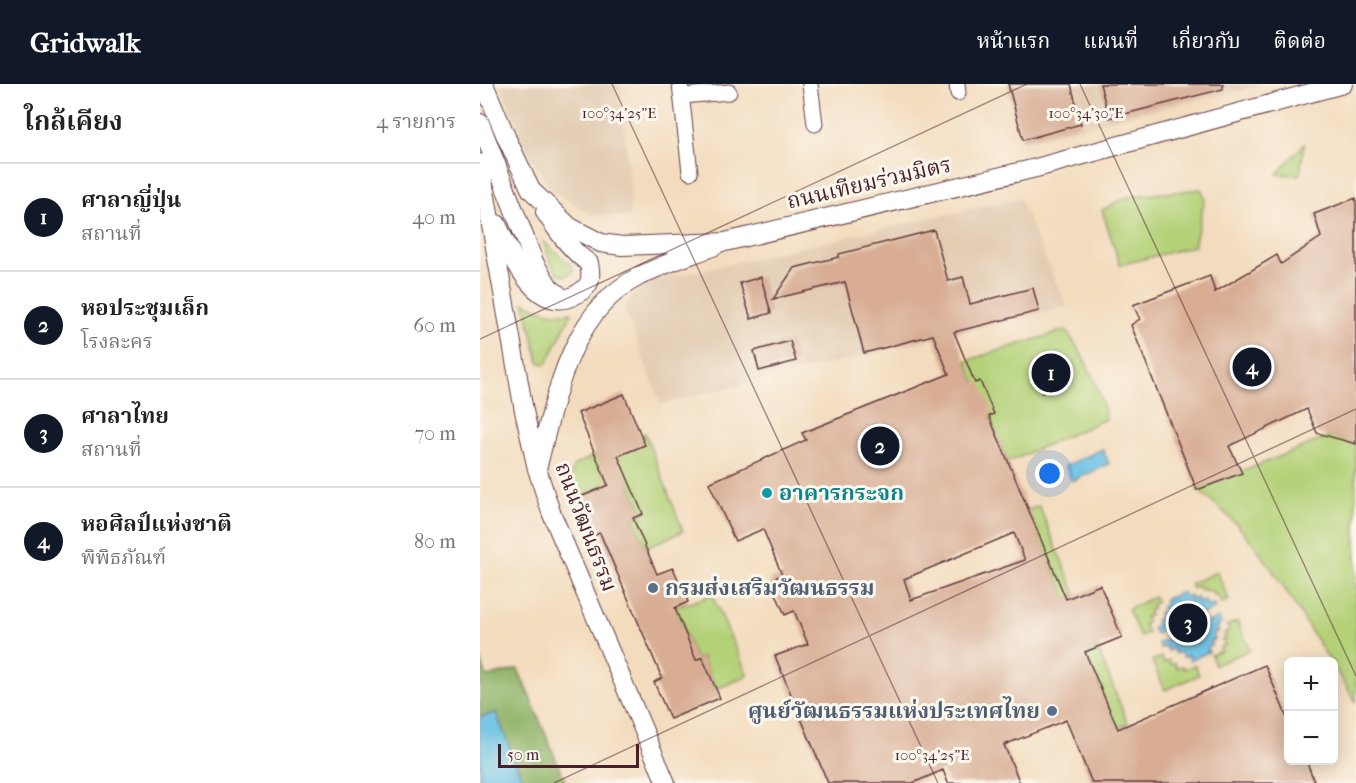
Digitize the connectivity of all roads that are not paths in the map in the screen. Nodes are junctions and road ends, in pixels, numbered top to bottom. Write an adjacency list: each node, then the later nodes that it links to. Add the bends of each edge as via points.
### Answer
1 (484, 84): 10 (street, ถนนเทียมร่วมมิตร)
2 (810, 84): 7 (street)
3 (1342, 84): 12 (street, ถนนเทียมร่วมมิตร, via 1036,168)
4 (681, 90): 5 (street); 9 (street)
5 (729, 92)
6 (480, 123): 13 (street, via 541,277 562,296)
7 (815, 124)
8 (480, 163): 11 (street)
9 (690, 172)
10 (531, 190): 12 (street, ถนนเทียมร่วมมิตร, via 570,227 601,243 622,246); 13 (street, via 557,232 590,263 592,277)
11 (487, 205): 13 (street, via 517,266 533,287 547,298 563,300); 14 (street, ถนนวัฒนธรรม)
12 (725, 242): 14 (street, via 637,277 605,300 576,342 561,375)
13 (575, 296)
14 (537, 469): 15 (street, ถนนวัฒนธรรม, via 551,512)
15 (666, 783)

